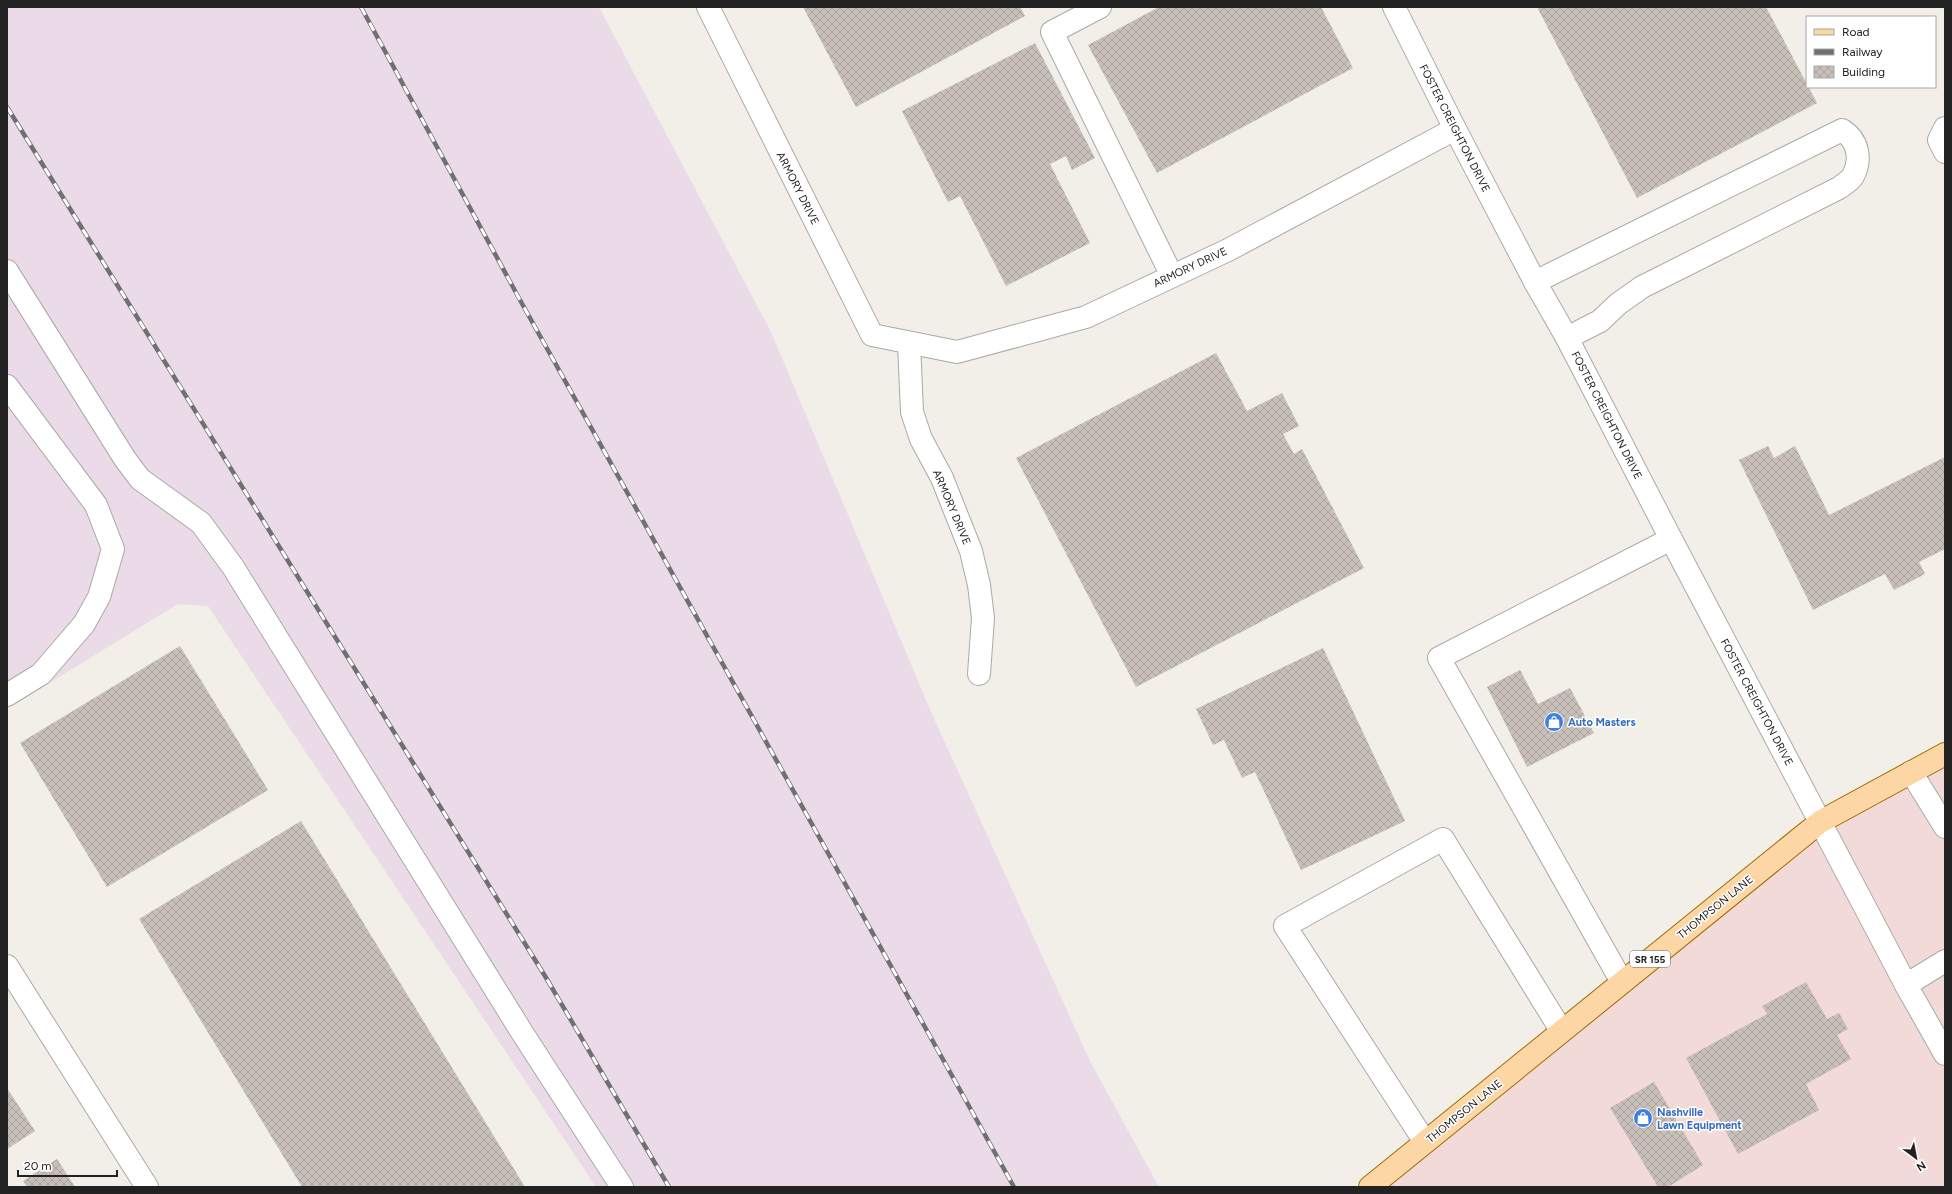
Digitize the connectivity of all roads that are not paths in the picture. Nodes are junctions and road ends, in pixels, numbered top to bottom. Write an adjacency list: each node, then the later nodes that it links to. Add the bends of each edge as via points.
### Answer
1 (708, 7): 11 (street, ARMORY DRIVE, via 872,335)
2 (1100, 7): 8 (street, via 1052,32)
3 (1394, 7): 5 (street, FOSTER CREIGHTON DRIVE)
4 (1945, 128): 6 (street, via 1939,140)
5 (1455, 129): 8 (street, ARMORY DRIVE, via 1228,250); 9 (street, FOSTER CREIGHTON DRIVE)
6 (1945, 152)
7 (7, 271): 28 (street, via 140,479 201,523 233,567 522,1034)
8 (1172, 276): 11 (street, ARMORY DRIVE, via 1086,317 957,352)
9 (1535, 282): 10 (street, FOSTER CREIGHTON DRIVE); 10 (street, via 1842,130 1851,136 1859,160 1852,177 1839,188 1642,287 1600,321)
10 (1567, 338): 13 (street, FOSTER CREIGHTON DRIVE)
11 (909, 343): 14 (street, ARMORY DRIVE, via 912,412 921,439 942,478 971,551 979,585 983,618)
12 (7, 386): 15 (street, via 96,505 113,549 99,597 84,624 41,674)
13 (1671, 539): 18 (street, FOSTER CREIGHTON DRIVE); 22 (street, via 1438,658)
14 (979, 674)
15 (7, 695)
16 (1945, 754): 17 (main road, THOMPSON LANE / SR 155)
17 (1911, 772): 18 (main road, THOMPSON LANE / SR 155); 19 (street)
18 (1820, 822): 22 (main road, THOMPSON LANE / SR 155); 23 (street, FOSTER CREIGHTON DRIVE)
19 (1945, 827)
20 (1945, 961): 23 (street)
21 (7, 966): 27 (street)
22 (1622, 982): 24 (main road, THOMPSON LANE / SR 155)
23 (1906, 985): 25 (street, FOSTER CREIGHTON DRIVE)
24 (1561, 1030): 26 (main road, THOMPSON LANE / SR 155); 26 (street, via 1443,839 1285,926)
25 (1945, 1054)
26 (1425, 1142): 29 (main road, THOMPSON LANE / SR 155)
27 (147, 1187)
28 (622, 1187)
29 (1370, 1187)

